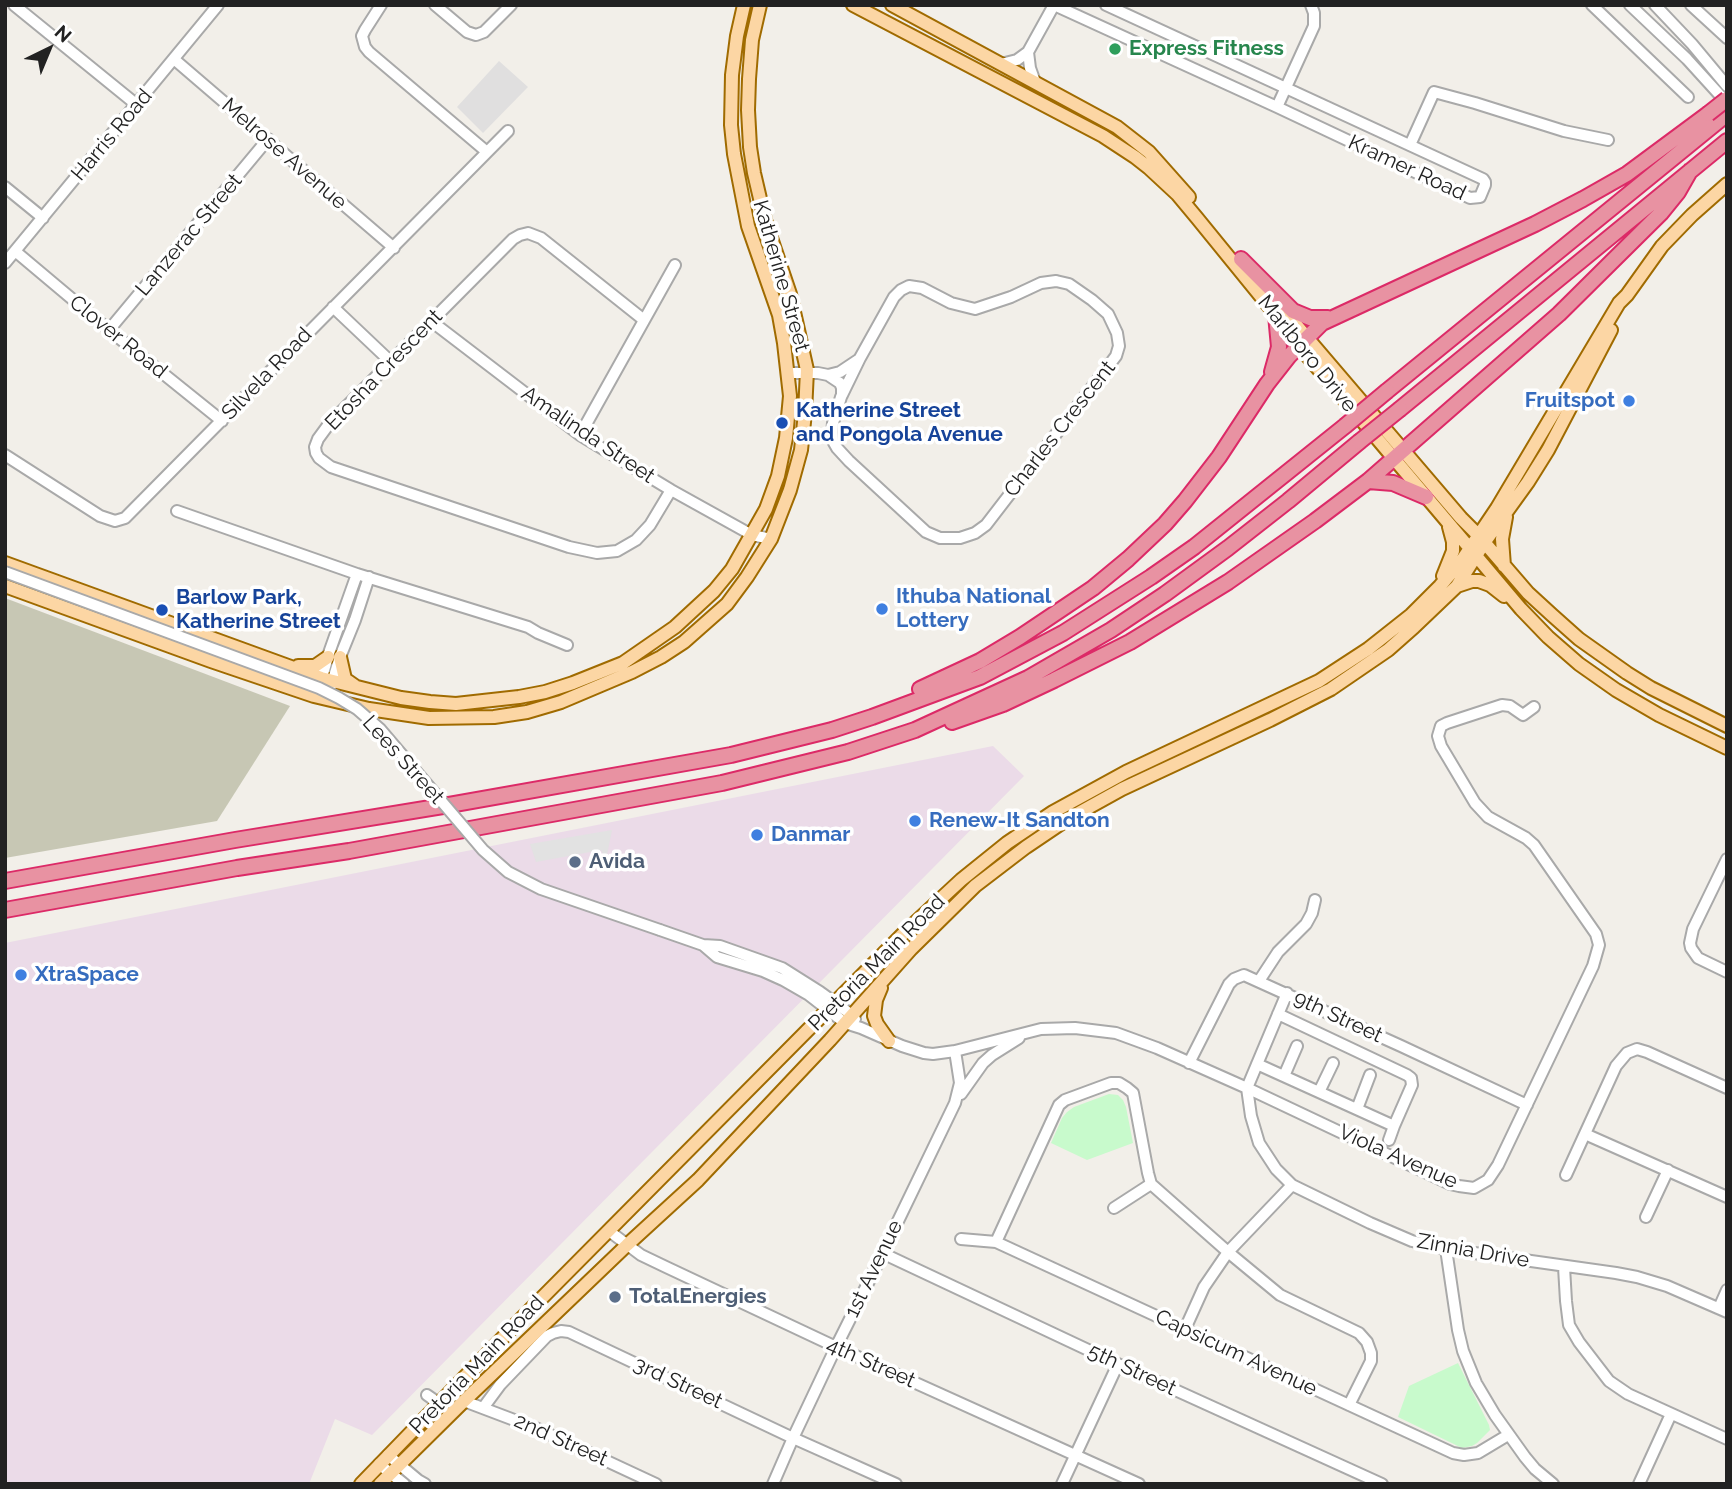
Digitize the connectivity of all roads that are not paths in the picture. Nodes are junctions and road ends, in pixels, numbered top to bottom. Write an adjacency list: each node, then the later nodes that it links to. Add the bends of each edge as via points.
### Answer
1 (14, 5): 28 (street)
2 (218, 5): 21 (street, Harris Road)
3 (381, 5): 37 (street, via 365,30 365,47)
4 (435, 5): 5 (street, via 476,35)
5 (511, 5)
6 (744, 5): 56 (main road, Katherine Street, via 732,75 734,154 748,226 779,315)
7 (853, 5): 48 (main road, Marlboro Drive, via 1135,157 1177,194)
8 (892, 5): 22 (main road, Marlboro Drive)
9 (1054, 5): 19 (street); 20 (street, Kramer Road)
10 (1106, 5): 17 (street, Kramer Road)
11 (1311, 5): 25 (street, via 1315,19 1310,36)
12 (1592, 5): 26 (street)
13 (1630, 5): 27 (street)
14 (1655, 5): 24 (street)
15 (1691, 5): 18 (street)
16 (760, 7): 57 (main road, Katherine Street, via 749,79 752,160 765,220 793,304)
17 (1171, 35): 20 (street); 25 (street, Kramer Road)
18 (1727, 38)
19 (1028, 52): 22 (street); 23 (street)
20 (1163, 55): 29 (street, Kramer Road)
21 (175, 60): 28 (street, Harris Road); 33 (street, Melrose Avenue)
22 (1001, 64): 23 (main road, Marlboro Drive)
23 (1035, 82): 44 (main road, Marlboro Drive, via 1117,127 1149,152)
24 (1727, 86)
25 (1286, 88): 29 (street); 36 (street, Kramer Road)
26 (1688, 97)
27 (1727, 101): 31 (highway, bridge)
28 (137, 106): 41 (street, Harris Road)
29 (1277, 107): 36 (street, Kramer Road, via 1470,198 1480,197 1483,179)
30 (1727, 114): 31 (highway)
31 (1711, 119): 49 (highway, via 1583,199); 90 (highway, bridge, via 1194,547 1063,633 980,677)
32 (508, 131): 37 (street, Silvela Road)
33 (268, 139): 42 (street, Melrose Avenue); 52 (street, Lanzerac Street)
34 (1608, 140): 36 (street, via 1434,93)
35 (1727, 141): 38 (highway)
36 (1410, 145)
37 (487, 152): 42 (street, Silvela Road)
38 (1690, 171): 63 (highway, via 1671,201 1608,267); 92 (highway, bridge, via 1288,501 1165,594 1028,678)
39 (1727, 184): 68 (main road, via 1662,246 1627,295 1548,450)
40 (5, 187): 41 (street)
41 (43, 218): 43 (street, Harris Road)
42 (394, 248): 47 (street, Silvela Road)
43 (15, 251): 45 (street, Harris Road); 52 (street, Clover Road)
44 (1241, 259): 49 (highway, via 1293,311 1310,318); 53 (main road, Marlboro Drive)
45 (5, 263)
46 (675, 265): 50 (street)
47 (333, 307): 55 (street); 61 (street, Silvela Road)
48 (1276, 315): 53 (main road, Marlboro Drive); 59 (highway, via 1279,346)
49 (1334, 316): 53 (highway)
50 (644, 320): 51 (street, Etosha Crescent, via 541,238 528,233 513,239); 62 (street)
51 (431, 321): 55 (street, Etosha Crescent); 62 (street, Amalinda Street)
52 (109, 330): 61 (street, Clover Road)
53 (1303, 342): 59 (highway); 63 (main road, Marlboro Drive)
54 (860, 358): 58 (street); 60 (street, Charles Crescent); 60 (street, Charles Crescent, via 894,297 909,286 975,309 1041,283 1063,282 1108,314 1118,339 1114,362 986,525 960,538 940,538 920,528 837,448 832,423)
55 (391, 362): 66 (street, Etosha Crescent, via 318,439 316,453 325,464 597,553 617,551 636,540)
56 (789, 373): 57 (street); 71 (main road, Katherine Street, via 782,463)
57 (807, 373): 58 (street); 72 (main road, Katherine Street, via 801,450)
58 (828, 375): 60 (street, via 840,383)
59 (1268, 383): 90 (highway, via 1194,490 1119,566 1020,638 897,700)
60 (841, 397)
61 (222, 421): 64 (street, Silvela Road, via 121,520 100,516)
62 (580, 435): 66 (street, Amalinda Street)
63 (1398, 454): 65 (highway); 67 (main road, Marlboro Drive); 70 (main road, Marlboro Drive)
64 (5, 455)
65 (1368, 481): 67 (highway, via 1393,483); 92 (highway, via 1275,551 1130,642 1003,704)
66 (671, 491): 71 (street, Amalinda Street)
67 (1426, 496): 70 (main road, Marlboro Drive)
68 (1503, 509): 70 (main road); 73 (main road); 76 (main road)
69 (177, 511): 78 (street)
70 (1454, 521): 73 (main road, Marlboro Drive); 74 (main road, Marlboro Drive); 80 (main road, via 1453,551)
71 (752, 535): 72 (street, Amalinda Street); 87 (main road, Katherine Street, via 732,569 692,614 652,645 600,673 545,692 456,704)
72 (771, 538): 88 (main road, Katherine Street, via 727,604 684,642 632,672 561,702 527,712 468,719 396,714)
73 (1481, 539): 74 (main road); 76 (main road, Marlboro Drive)
74 (1473, 551): 80 (main road, Pretoria Main Road); 81 (main road, Pretoria Main Road); 82 (main road, Marlboro Drive)
75 (5, 563): 85 (main road, Katherine Street)
76 (1504, 566): 91 (main road, Marlboro Drive, via 1602,657 1650,688)
77 (5, 572): 102 (street, Lees Street, bridge, via 339,698 387,736 482,850 508,872 541,889 782,968)
78 (363, 575): 83 (street, via 528,627); 84 (street, via 355,620)
79 (5, 586): 88 (main road, Katherine Street)
80 (1440, 586): 102 (main road, Pretoria Main Road, via 1411,615 1319,681 1084,793 1019,834 961,880)
81 (1457, 586): 82 (main road, via 1484,582); 99 (main road, Pretoria Main Road, via 1388,650 1331,689 1102,800 1026,847 966,894)
82 (1521, 609): 93 (main road, Marlboro Drive, via 1579,664 1616,690)
83 (567, 645)
84 (334, 657): 85 (main road, via 310,667); 86 (street); 87 (main road, via 345,679)
85 (281, 663): 86 (main road, Katherine Street)
86 (326, 680): 87 (main road, Katherine Street); 88 (street)
87 (357, 688)
88 (325, 698)
89 (1534, 707): 118 (street, Viola Avenue, via 1524,715 1502,705 1447,723 1438,736 1482,811 1534,845 1597,934 1593,966)
90 (884, 712): 95 (highway, via 731,755)
91 (1727, 726)
92 (923, 727): 97 (highway, via 848,752 722,783)
93 (1727, 748)
94 (1727, 859): 98 (street, via 1690,943 1698,958)
95 (5, 881)
96 (1315, 900): 100 (street, via 1306,924 1278,952)
97 (5, 910)
98 (1727, 972)
99 (886, 978): 104 (main road, Pretoria Main Road); 106 (main road, via 874,1016)
100 (1259, 981): 101 (street, 9th Street); 109 (street, via 1244,975 1229,984)
101 (1287, 993): 103 (street); 118 (street, 9th Street)
102 (832, 1007): 104 (street, Lees Street); 130 (main road, Pretoria Main Road)
103 (1278, 1014): 111 (street); 120 (street, via 1407,1074 1412,1085)
104 (849, 1019): 106 (street, Viola Avenue); 133 (main road, Pretoria Main Road, via 698,1180)
105 (1030, 1031): 108 (street, Viola Avenue); 109 (street, Viola Avenue, via 1075,1028 1116,1033); 117 (street, Viola Avenue, via 983,1063)
106 (889, 1041): 108 (street, Viola Avenue, via 924,1053)
107 (1297, 1046): 113 (street)
108 (955, 1051): 117 (street, 1st Avenue, via 960,1083)
109 (1189, 1063): 114 (street, Viola Avenue)
110 (1333, 1063): 116 (street)
111 (1257, 1064): 113 (street); 114 (street)
112 (1370, 1075): 119 (street)
113 (1284, 1076): 116 (street)
114 (1247, 1088): 118 (street, Viola Avenue, via 1468,1188 1484,1183 1494,1172); 126 (street, Zinnia Drive, via 1259,1143)
115 (1727, 1088): 121 (street, via 1647,1052 1632,1050 1616,1066)
116 (1320, 1092): 119 (street)
117 (956, 1103): 136 (street, 1st Avenue)
118 (1527, 1105)
119 (1357, 1109): 120 (street)
120 (1394, 1126): 122 (street)
121 (1585, 1134): 123 (street); 124 (street)
122 (1389, 1140)
123 (1668, 1170): 127 (street); 129 (street)
124 (1566, 1175)
125 (1151, 1184): 128 (street); 132 (street, via 1133,1093 1119,1083 1088,1091 1065,1100 1055,1111); 135 (street)
126 (1292, 1185): 134 (street, Zinnia Drive, via 1396,1235); 135 (street)
127 (1727, 1196)
128 (1114, 1208)
129 (1646, 1217)
130 (609, 1231): 133 (street, 4th Street); 145 (main road, Pretoria Main Road)
131 (961, 1240): 132 (street, Capsicum Avenue)
132 (996, 1242): 140 (street, Capsicum Avenue)
133 (627, 1245): 141 (street, 4th Street); 144 (main road, Pretoria Main Road)
134 (1446, 1249): 137 (street, Zinnia Drive); 149 (street, via 1464,1351 1486,1401)
135 (1228, 1252): 140 (street, via 1204,1287); 146 (street, via 1280,1295 1364,1337 1371,1362)
136 (882, 1253): 141 (street, 1st Avenue); 142 (street, 5th Street)
137 (1564, 1266): 139 (street, Zinnia Drive, via 1645,1279); 148 (street, via 1567,1318 1579,1342 1613,1385)
138 (1727, 1290): 139 (street)
139 (1723, 1310)
140 (1185, 1329): 146 (street, Capsicum Avenue)
141 (836, 1347): 150 (street, 1st Avenue); 152 (street, 4th Street)
142 (1118, 1364): 152 (street); 155 (street, 5th Street)
143 (427, 1395): 145 (street)
144 (464, 1401): 147 (street, 2nd Street); 154 (main road, Pretoria Main Road)
145 (440, 1404): 153 (main road, Pretoria Main Road)
146 (1349, 1405): 149 (street, Capsicum Avenue, via 1458,1455 1478,1453)
147 (483, 1408): 150 (street, 3rd Street, via 548,1336 561,1331 576,1334); 160 (street, 2nd Street)
148 (1671, 1414): 151 (street); 168 (street)
149 (1508, 1435): 167 (street)
150 (793, 1438): 161 (street, 1st Avenue); 162 (street, 3rd Street)
151 (1727, 1439)
152 (1075, 1455): 163 (street); 164 (street, 4th Street)
153 (384, 1460): 154 (street); 156 (main road, Pretoria Main Road)
154 (395, 1469): 157 (main road, Pretoria Main Road); 158 (street); 159 (street)
155 (1357, 1472): 165 (street); 166 (street, 5th Street)
156 (361, 1484)
157 (380, 1484)
158 (404, 1484)
159 (425, 1484)
160 (656, 1484)
161 (773, 1484)
162 (895, 1484)
163 (1062, 1484)
164 (1139, 1484)
165 (1352, 1484)
166 (1382, 1484)
167 (1553, 1484)
168 (1639, 1484)

